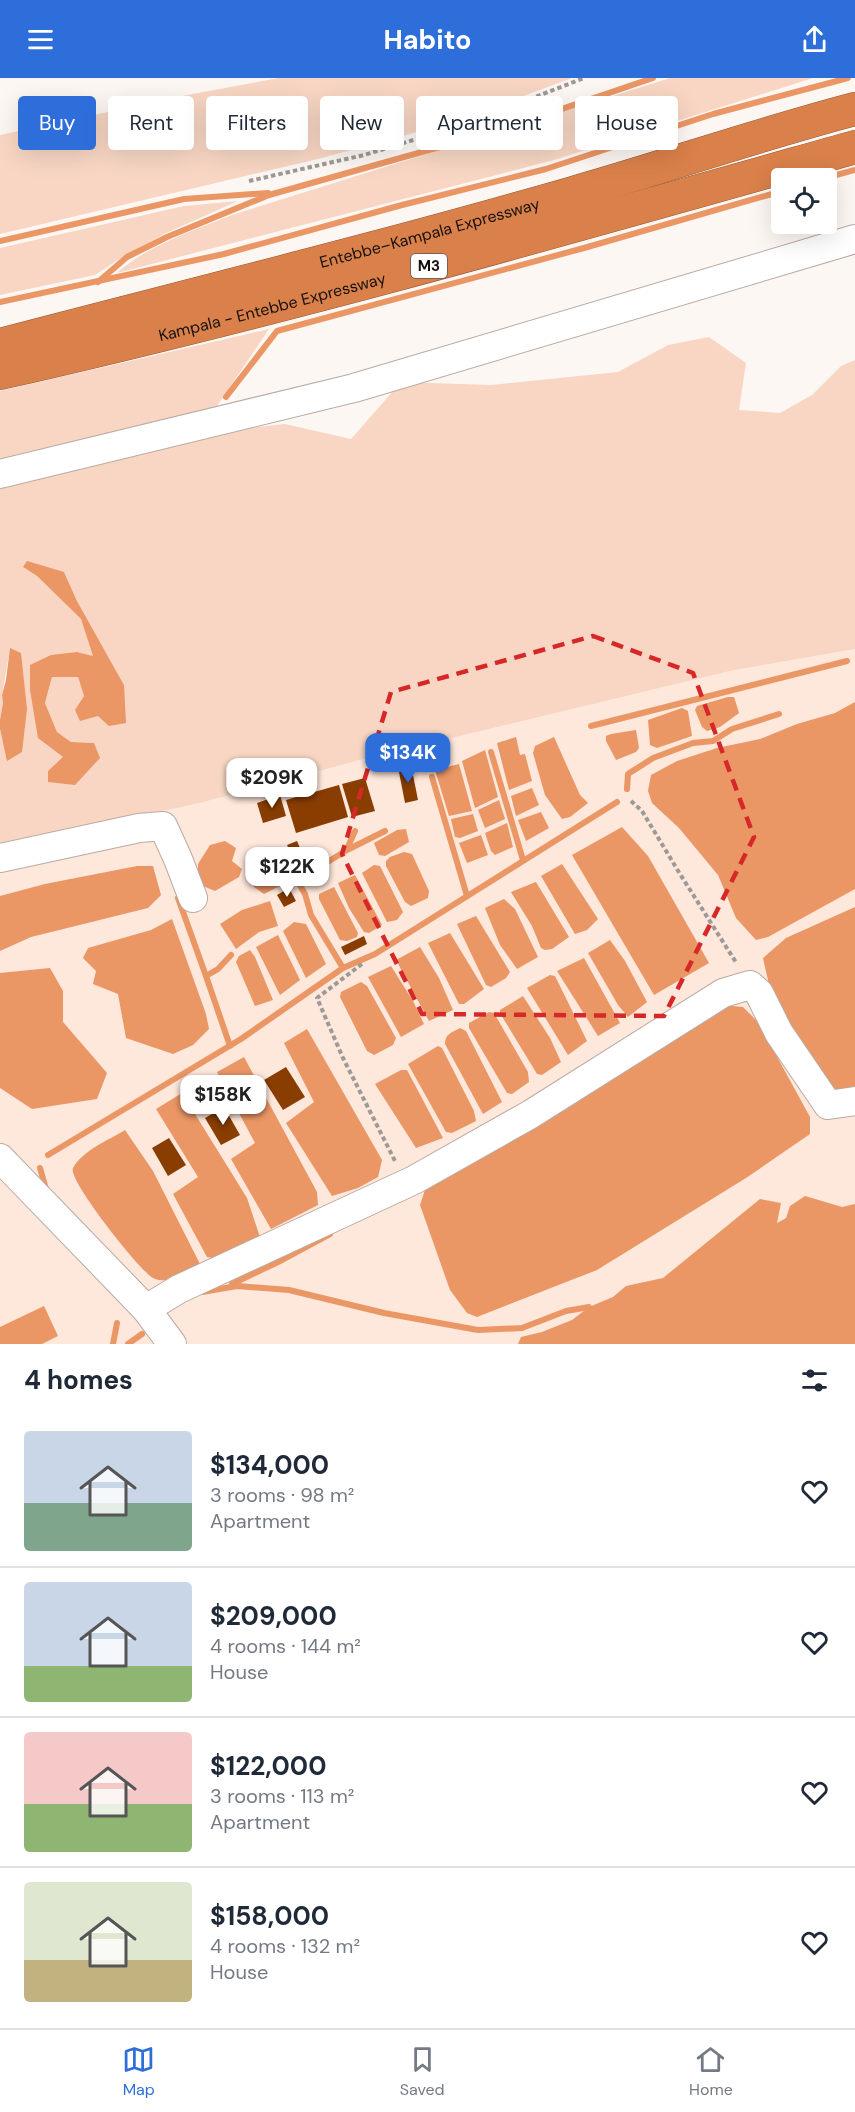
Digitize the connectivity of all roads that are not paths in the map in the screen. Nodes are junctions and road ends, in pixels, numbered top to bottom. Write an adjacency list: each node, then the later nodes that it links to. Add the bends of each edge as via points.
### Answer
1 (855, 109): 4 (highway, Entebbe–Kampala Expressway / M3, via 392,243)
2 (855, 147): 5 (highway, Kampala - Entebbe Expressway / M3, via 436,264 156,338)
3 (855, 238): 6 (street, via 354,388)
4 (0, 345)
5 (0, 373)
6 (0, 474)
7 (0, 858): 8 (street, via 162,826)
8 (193, 898)
9 (855, 1101): 11 (street, via 828,1105 779,1033 759,993 750,985 723,993 531,1114 406,1184 179,1288)
10 (0, 1158): 11 (street)
11 (146, 1309): 12 (street)
12 (172, 1344)

